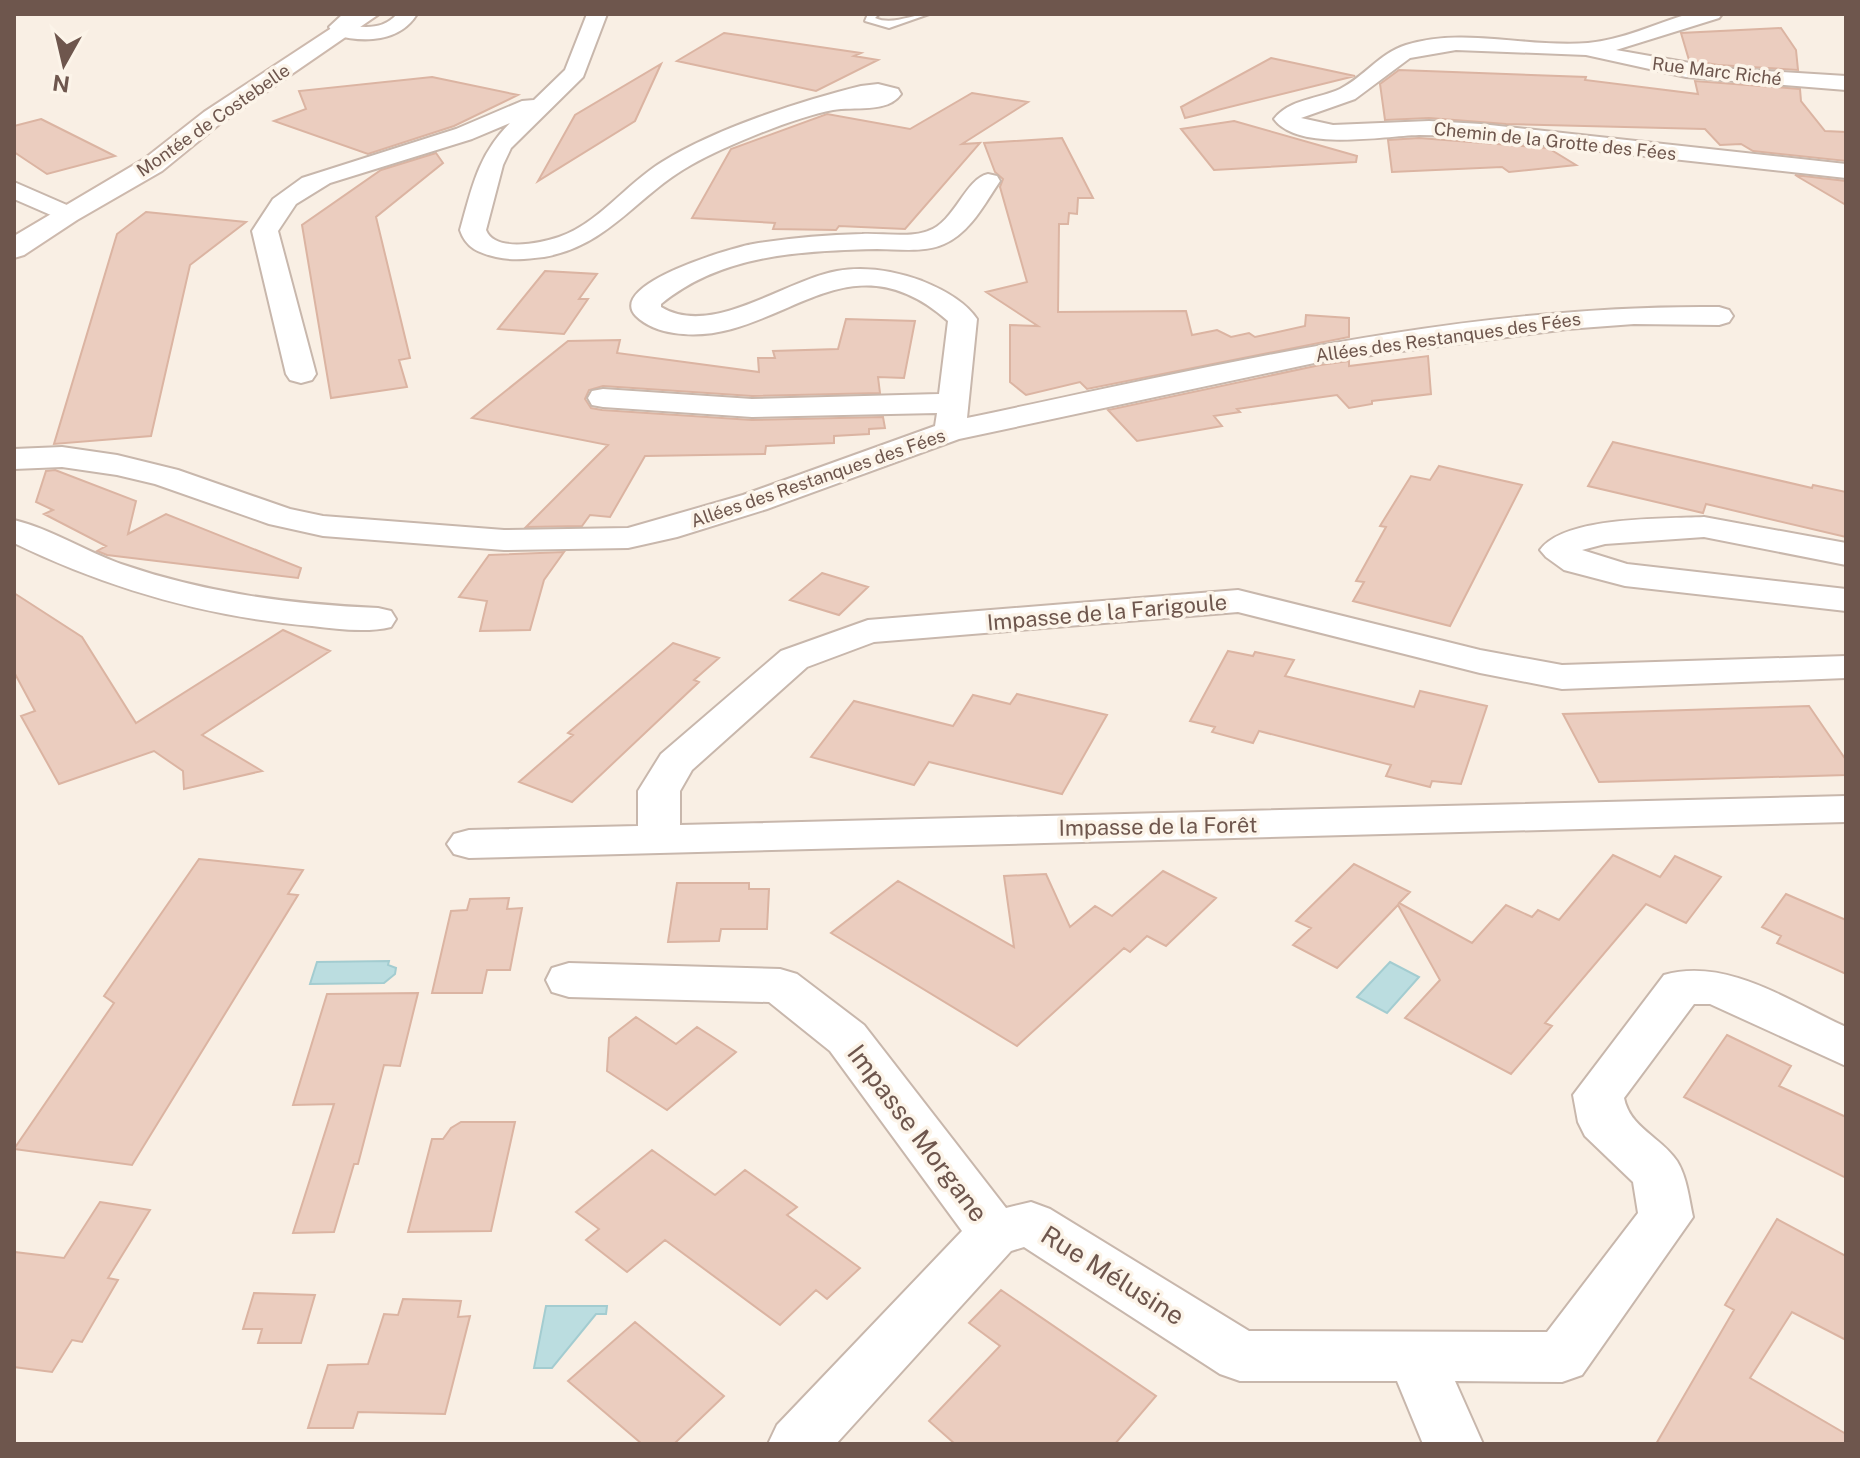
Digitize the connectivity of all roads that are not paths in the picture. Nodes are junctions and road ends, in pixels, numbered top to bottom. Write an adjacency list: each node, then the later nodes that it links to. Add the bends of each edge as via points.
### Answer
1 (368, 14): 7 (main road, Montée de Costebelle)
2 (407, 14): 7 (street, via 391,29 366,33)
3 (597, 14): 10 (street, via 575,72)
4 (874, 14): 5 (lane, via 872,22 888,25)
5 (924, 14)
6 (1712, 14): 8 (street, Chemin de la Grotte des Fées)
7 (349, 20): 15 (main road, Montée de Costebelle, via 153,165)
8 (1590, 49): 9 (street, Rue Marc Riché, via 1618,58 1749,76); 12 (street, Chemin de la Grotte des Fées, via 1486,44 1412,50 1351,93 1286,119 1296,127 1319,131 1490,132)
9 (1846, 83)
10 (545, 100): 11 (street, via 501,145 491,165 473,230 474,237 492,248 546,249 581,239 684,159 745,132); 19 (street, via 464,134 321,178 281,202 265,231)
11 (835, 103)
12 (1846, 171)
13 (988, 181): 21 (street, via 960,220 932,240 735,256 703,264 647,301 654,318 701,328 839,279 883,279 912,287 947,303 963,319)
14 (14, 190): 15 (street)
15 (60, 211): 16 (main road, Montée de Costebelle); 17 (main road, Montée de Costebelle)
16 (14, 234)
17 (14, 249)
18 (1719, 316): 21 (street, Allées des Restanques des Fées, via 1567,320 1319,353)
19 (301, 374)
20 (603, 398): 21 (street)
21 (952, 417): 22 (street, Allées des Restanques des Fées, via 846,470 665,530 590,541 323,526 117,465 62,457)
22 (14, 459)
23 (14, 530): 26 (street, via 61,555 185,596 278,614)
24 (1846, 554): 25 (street, via 1704,527 1605,534 1569,542 1558,550 1577,562 1625,575)
25 (1846, 600)
26 (378, 619)
27 (1846, 667): 29 (street, Impasse de la Farigoule, via 1562,677 1238,601 868,631 794,659 675,763 659,791)
28 (1846, 809): 29 (street, Impasse de la Forêt)
29 (659, 838): 30 (street, Impasse de la Forêt)
30 (469, 844)
31 (569, 980): 33 (street, Impasse Morgane, via 780,986 847,1038)
32 (1846, 1048): 34 (street, Rue Mélusine, via 1716,987 1681,987 1598,1095 1603,1122 1657,1173 1666,1217 1562,1357)
33 (994, 1233): 34 (street, Rue Mélusine, via 1031,1224 1240,1356); 35 (street)
34 (1416, 1357): 36 (street)
35 (798, 1444)
36 (1453, 1444)

